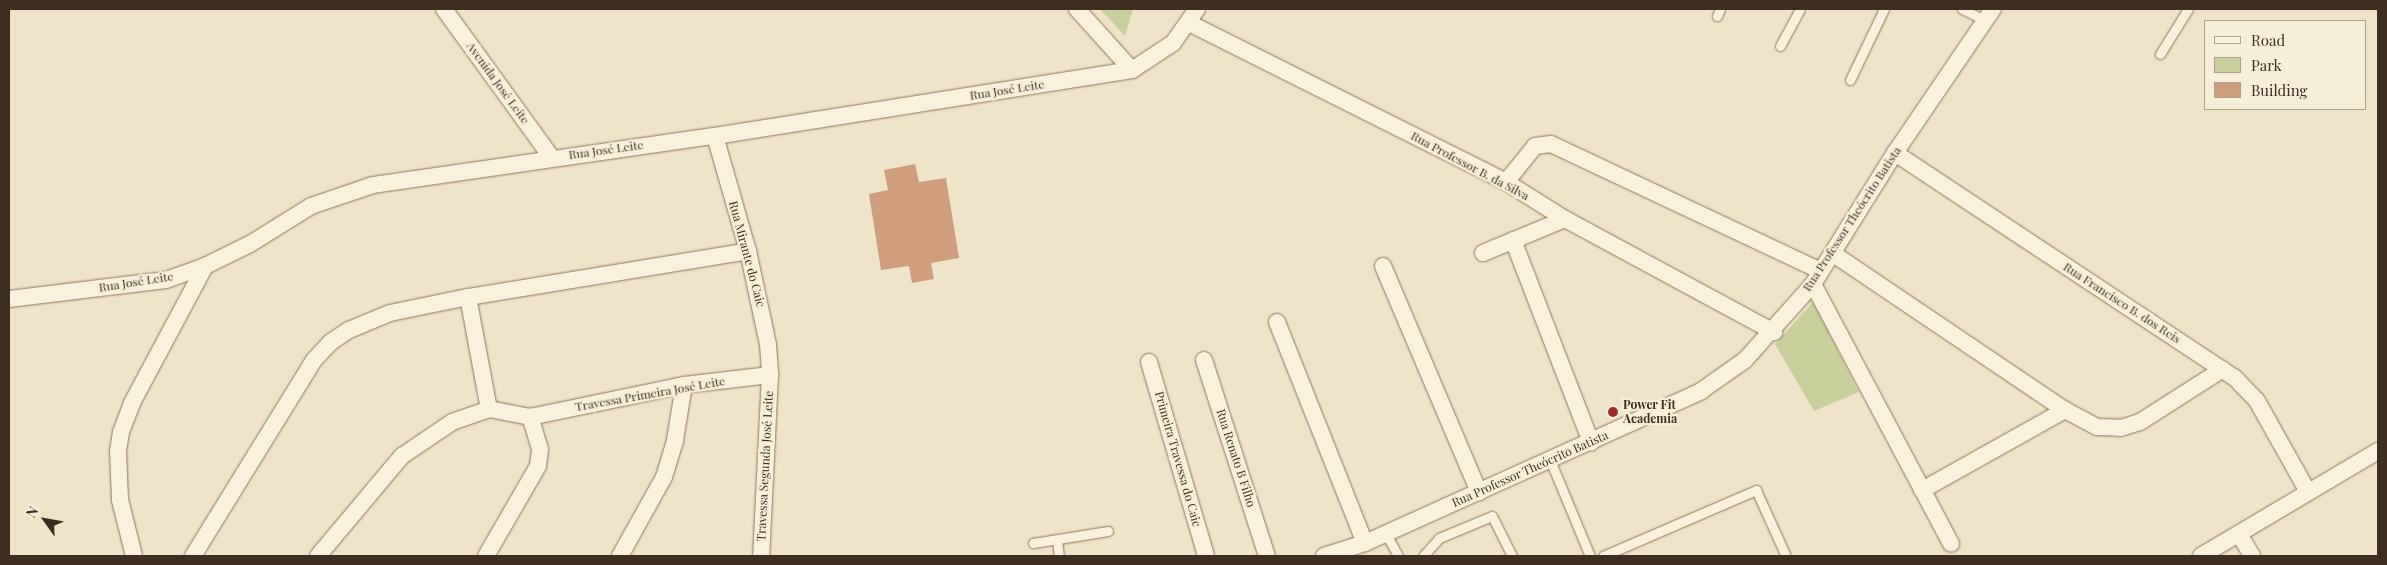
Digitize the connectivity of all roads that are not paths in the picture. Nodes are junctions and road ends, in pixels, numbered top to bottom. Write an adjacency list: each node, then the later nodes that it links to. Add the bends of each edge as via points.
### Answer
1 (444, 9): 16 (street, Avenida José Leite)
2 (1077, 9): 12 (street)
3 (1198, 9): 9 (street, Rua José Leite)
4 (1800, 9): 10 (lane)
5 (1884, 9): 13 (lane)
6 (1962, 9): 8 (lane)
7 (2188, 9): 11 (lane)
8 (1989, 15): 15 (street, Rua Professor Theócrito Batista)
9 (1189, 23): 12 (street, Rua José Leite, via 1161,53); 17 (street, Rua Professor B. da Silva)
10 (1780, 46)
11 (2160, 54)
12 (1132, 70): 14 (street, Rua José Leite)
13 (1850, 80)
14 (715, 136): 16 (street, Rua José Leite); 20 (street, Rua Mirante do Caic)
15 (1895, 153): 22 (street, Rua Professor Theócrito Batista); 32 (street, Rua Francisco B. dos Reis)
16 (552, 158): 23 (street, Rua José Leite, via 373,185 345,193 311,206)
17 (1506, 182): 18 (street, Rua Professor B. da Silva); 25 (street, via 1535,146 1551,144)
18 (1565, 219): 19 (street); 29 (street, Rua Professor B. da Silva)
19 (1513, 240): 21 (street); 38 (street)
20 (748, 251): 26 (street); 33 (street, Rua Mirante do Caic, via 761,301)
21 (1483, 253)
22 (1832, 253): 25 (street, Rua Professor Theócrito Batista); 36 (street)
23 (205, 266): 27 (street, Rua José Leite, via 166,280); 51 (street, via 132,403 121,432 118,451 120,500)
24 (1383, 266): 42 (street)
25 (1817, 277): 29 (street, Rua Professor Theócrito Batista); 41 (street)
26 (468, 297): 35 (street); 52 (street, via 390,312 331,342 314,360)
27 (9, 299)
28 (1277, 322): 48 (street)
29 (1774, 332): 38 (street, Rua Professor Theócrito Batista, via 1745,360 1701,391)
30 (1204, 360): 59 (street, Rua Renato B Filho)
31 (1149, 362): 58 (street, Primeira Travessa do Caic)
32 (2223, 369): 36 (street, via 2140,422 2122,428 2097,427); 43 (street, Rua Francisco B. dos Reis, via 2257,401)
33 (770, 375): 34 (street, Travessa Primeira José Leite); 56 (street, Travessa Segunda José Leite)
34 (684, 386): 37 (street, Travessa Primeira José Leite); 55 (street, via 667,468)
35 (489, 409): 37 (street, Travessa Primeira José Leite); 53 (street, Travessa Primeira José Leite, via 452,422 402,456)
36 (2065, 410): 41 (street)
37 (530, 416): 54 (street, via 540,449 538,466)
38 (1591, 442): 40 (street, Rua Professor Theócrito Batista)
39 (2378, 451): 43 (street)
40 (1550, 460): 42 (street, Rua Professor Theócrito Batista); 64 (lane)
41 (1922, 490): 50 (street)
42 (1479, 492): 45 (street, Rua Professor Theócrito Batista)
43 (2308, 492): 46 (street)
44 (1108, 531): 47 (lane)
45 (1386, 534): 48 (street, Rua Professor Theócrito Batista); 61 (lane)
46 (2238, 534): 67 (street); 68 (street)
47 (1057, 540): 49 (lane); 57 (lane)
48 (1365, 543): 60 (street, Rua Professor Theócrito Batista)
49 (1033, 544)
50 (1950, 544)
51 (134, 556)
52 (192, 556)
53 (318, 556)
54 (486, 556)
55 (620, 556)
56 (761, 556)
57 (1059, 556)
58 (1206, 556)
59 (1267, 556)
60 (1324, 556)
61 (1398, 556)
62 (1423, 556): 63 (lane, via 1440,538 1492,516)
63 (1512, 556)
64 (1590, 556)
65 (1603, 556): 66 (lane, via 1756,490)
66 (1786, 556)
67 (2201, 556)
68 (2252, 556)

